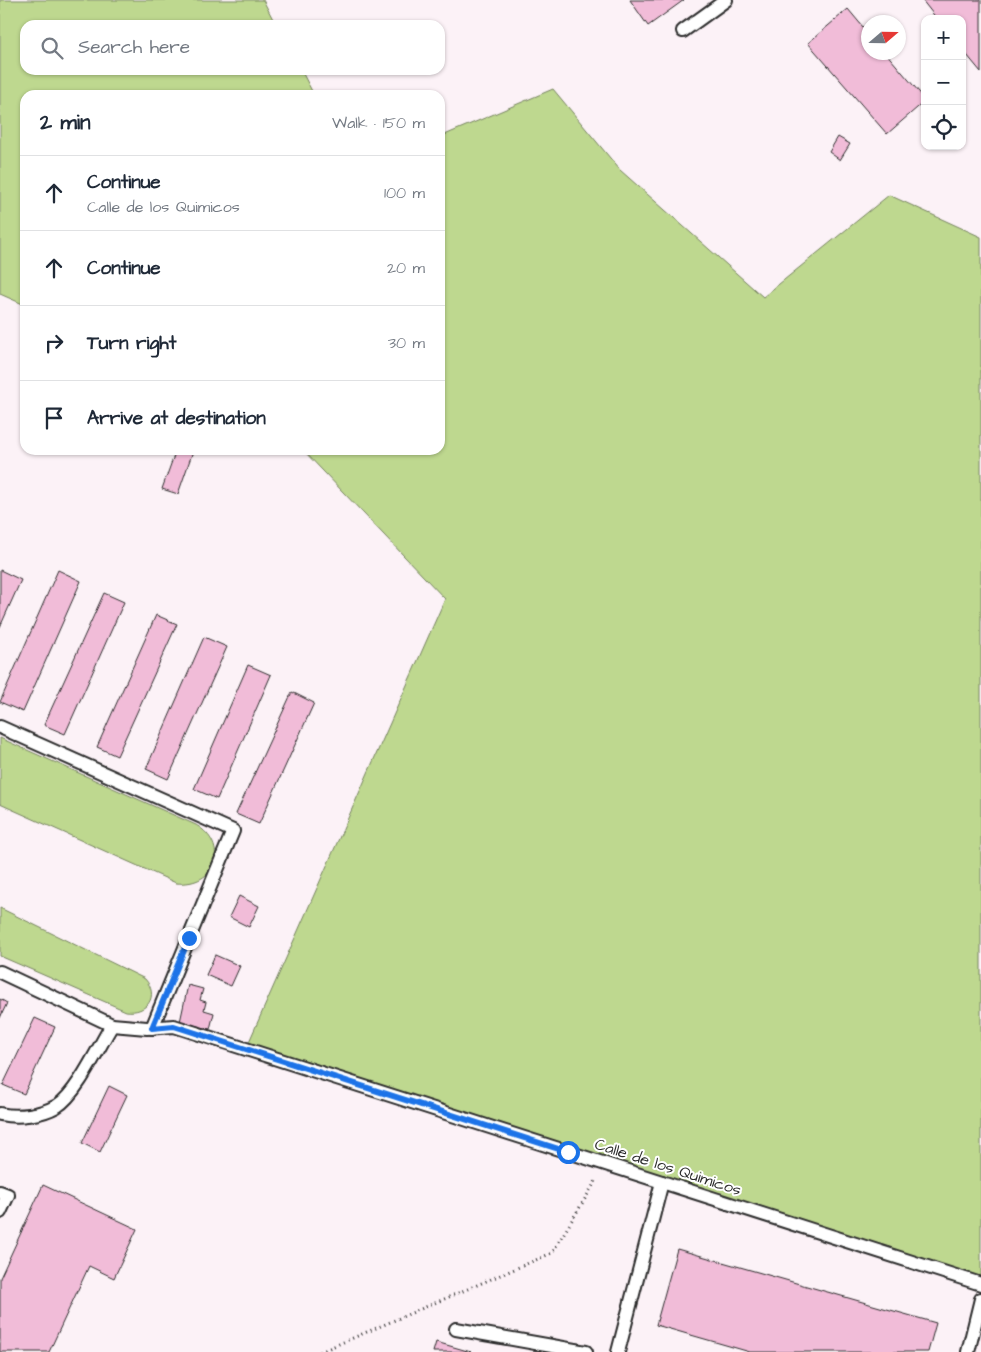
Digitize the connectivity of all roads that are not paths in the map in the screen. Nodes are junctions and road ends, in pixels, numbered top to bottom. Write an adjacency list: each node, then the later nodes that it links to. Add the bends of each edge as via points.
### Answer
1 (726, 0): 2 (lane)
2 (683, 31)
3 (0, 727): 6 (lane, via 233,831)
4 (0, 972): 5 (lane)
5 (112, 1025): 6 (lane, Calle de los Quimicos); 7 (lane, via 74,1088 58,1105 37,1114)
6 (152, 1028): 8 (lane, Calle de los Quimicos, via 174,1026)
7 (0, 1114)
8 (662, 1182): 11 (lane, Calle de los Quimicos); 15 (lane)
9 (0, 1192): 10 (lane, via 8,1195)
10 (0, 1212)
11 (981, 1284)
12 (981, 1299): 16 (lane)
13 (456, 1329): 14 (lane)
14 (586, 1352)
15 (618, 1352)
16 (968, 1352)

